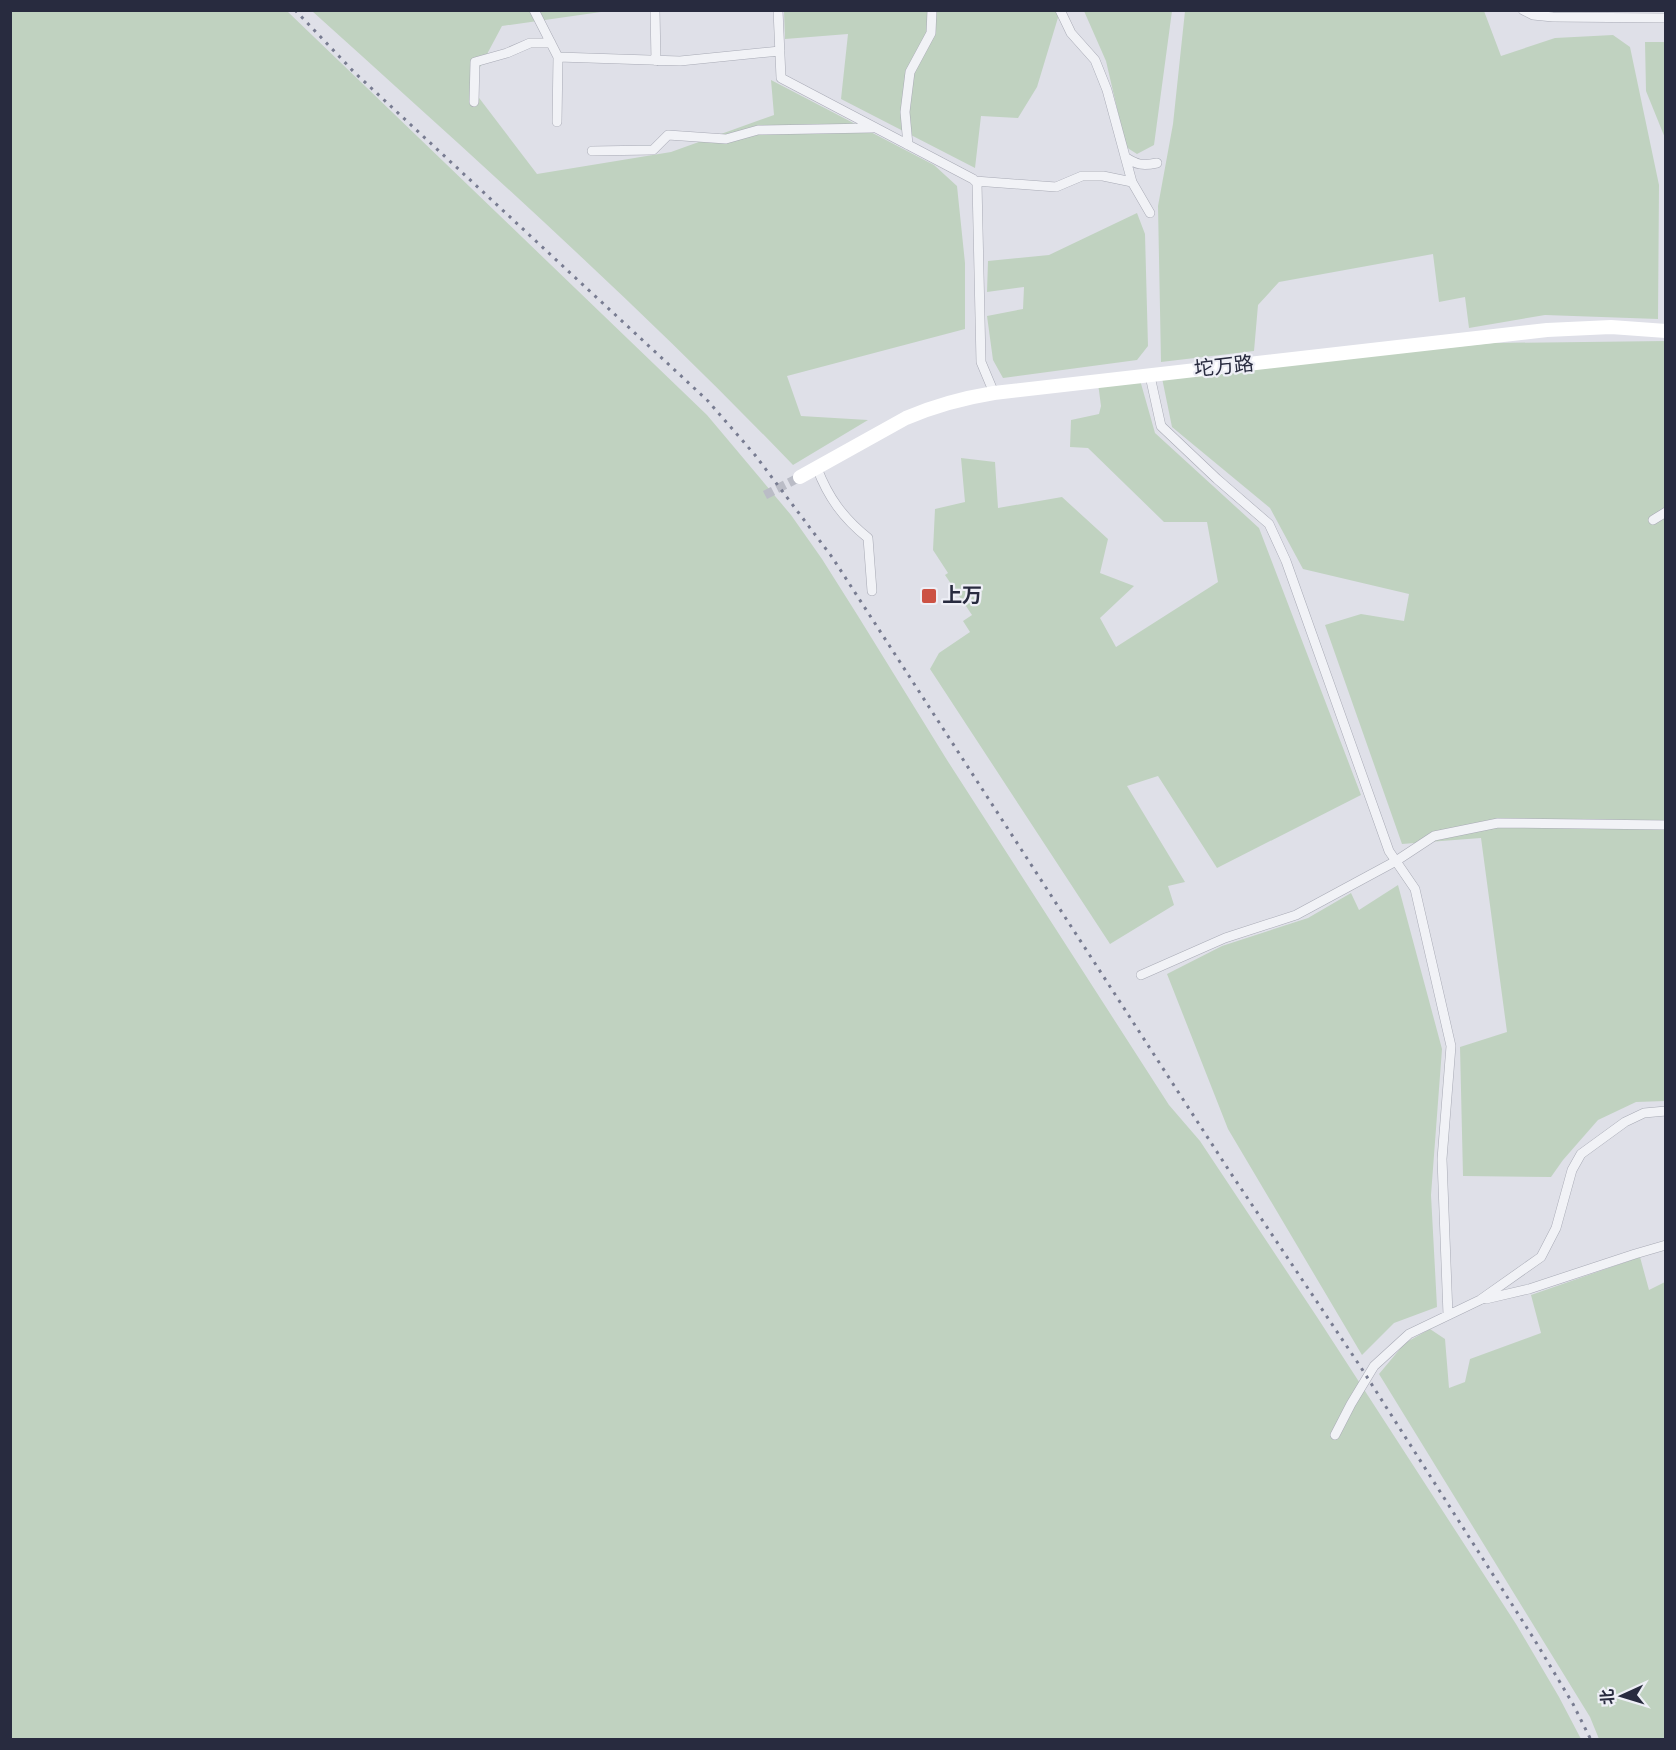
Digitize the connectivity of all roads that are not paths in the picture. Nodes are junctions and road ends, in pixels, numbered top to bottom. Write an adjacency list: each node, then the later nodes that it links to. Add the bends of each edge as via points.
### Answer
1 (534, 10): 8 (street)
2 (655, 10): 11 (street)
3 (778, 10): 9 (street)
4 (932, 10): 15 (street, via 931,33 909,72 905,112)
5 (1060, 10): 17 (street, via 1071,33 1095,60)
6 (1523, 10): 7 (street, via 1552,17)
7 (1665, 18)
8 (551, 43): 10 (street); 12 (street, via 530,44 475,62)
9 (780, 51): 11 (street); 14 (street, via 781,78)
10 (558, 57): 11 (street); 13 (street)
11 (656, 61)
12 (474, 102)
13 (557, 122)
14 (874, 128): 15 (street); 16 (street, via 758,130 726,139 668,135 653,150)
15 (908, 145): 19 (street)
16 (592, 152)
17 (1125, 157): 18 (street, via 1143,166); 20 (street)
18 (1157, 163)
19 (975, 181): 20 (street, via 1056,187 1082,176 1103,176); 24 (street, via 981,362)
20 (1132, 182): 21 (street)
21 (1150, 213)
22 (1665, 331): 23 (main road, 坨万路, via 1611,327 1547,330)
23 (1150, 376): 24 (main road, 坨万路); 31 (street, via 1161,426 1269,524 1286,561 1389,851)
24 (994, 393): 25 (main road, 坨万路, via 922,411)
25 (817, 468): 26 (main road, 坨万路); 29 (street, via 835,504 868,538)
26 (800, 477)
27 (1665, 512): 28 (street)
28 (1653, 520)
29 (872, 591)
30 (1665, 825): 31 (street, via 1498,824 1434,836)
31 (1396, 861): 32 (street, via 1296,915 1225,938); 36 (street, via 1415,890 1451,1046 1442,1159)
32 (1141, 975)
33 (1665, 1111): 35 (street, via 1644,1113 1625,1122 1581,1154 1572,1170 1556,1228 1541,1257)
34 (1665, 1245): 35 (street, via 1529,1289)
35 (1480, 1300): 36 (street)
36 (1448, 1315): 37 (street, via 1409,1334 1374,1366)
37 (1335, 1435)

